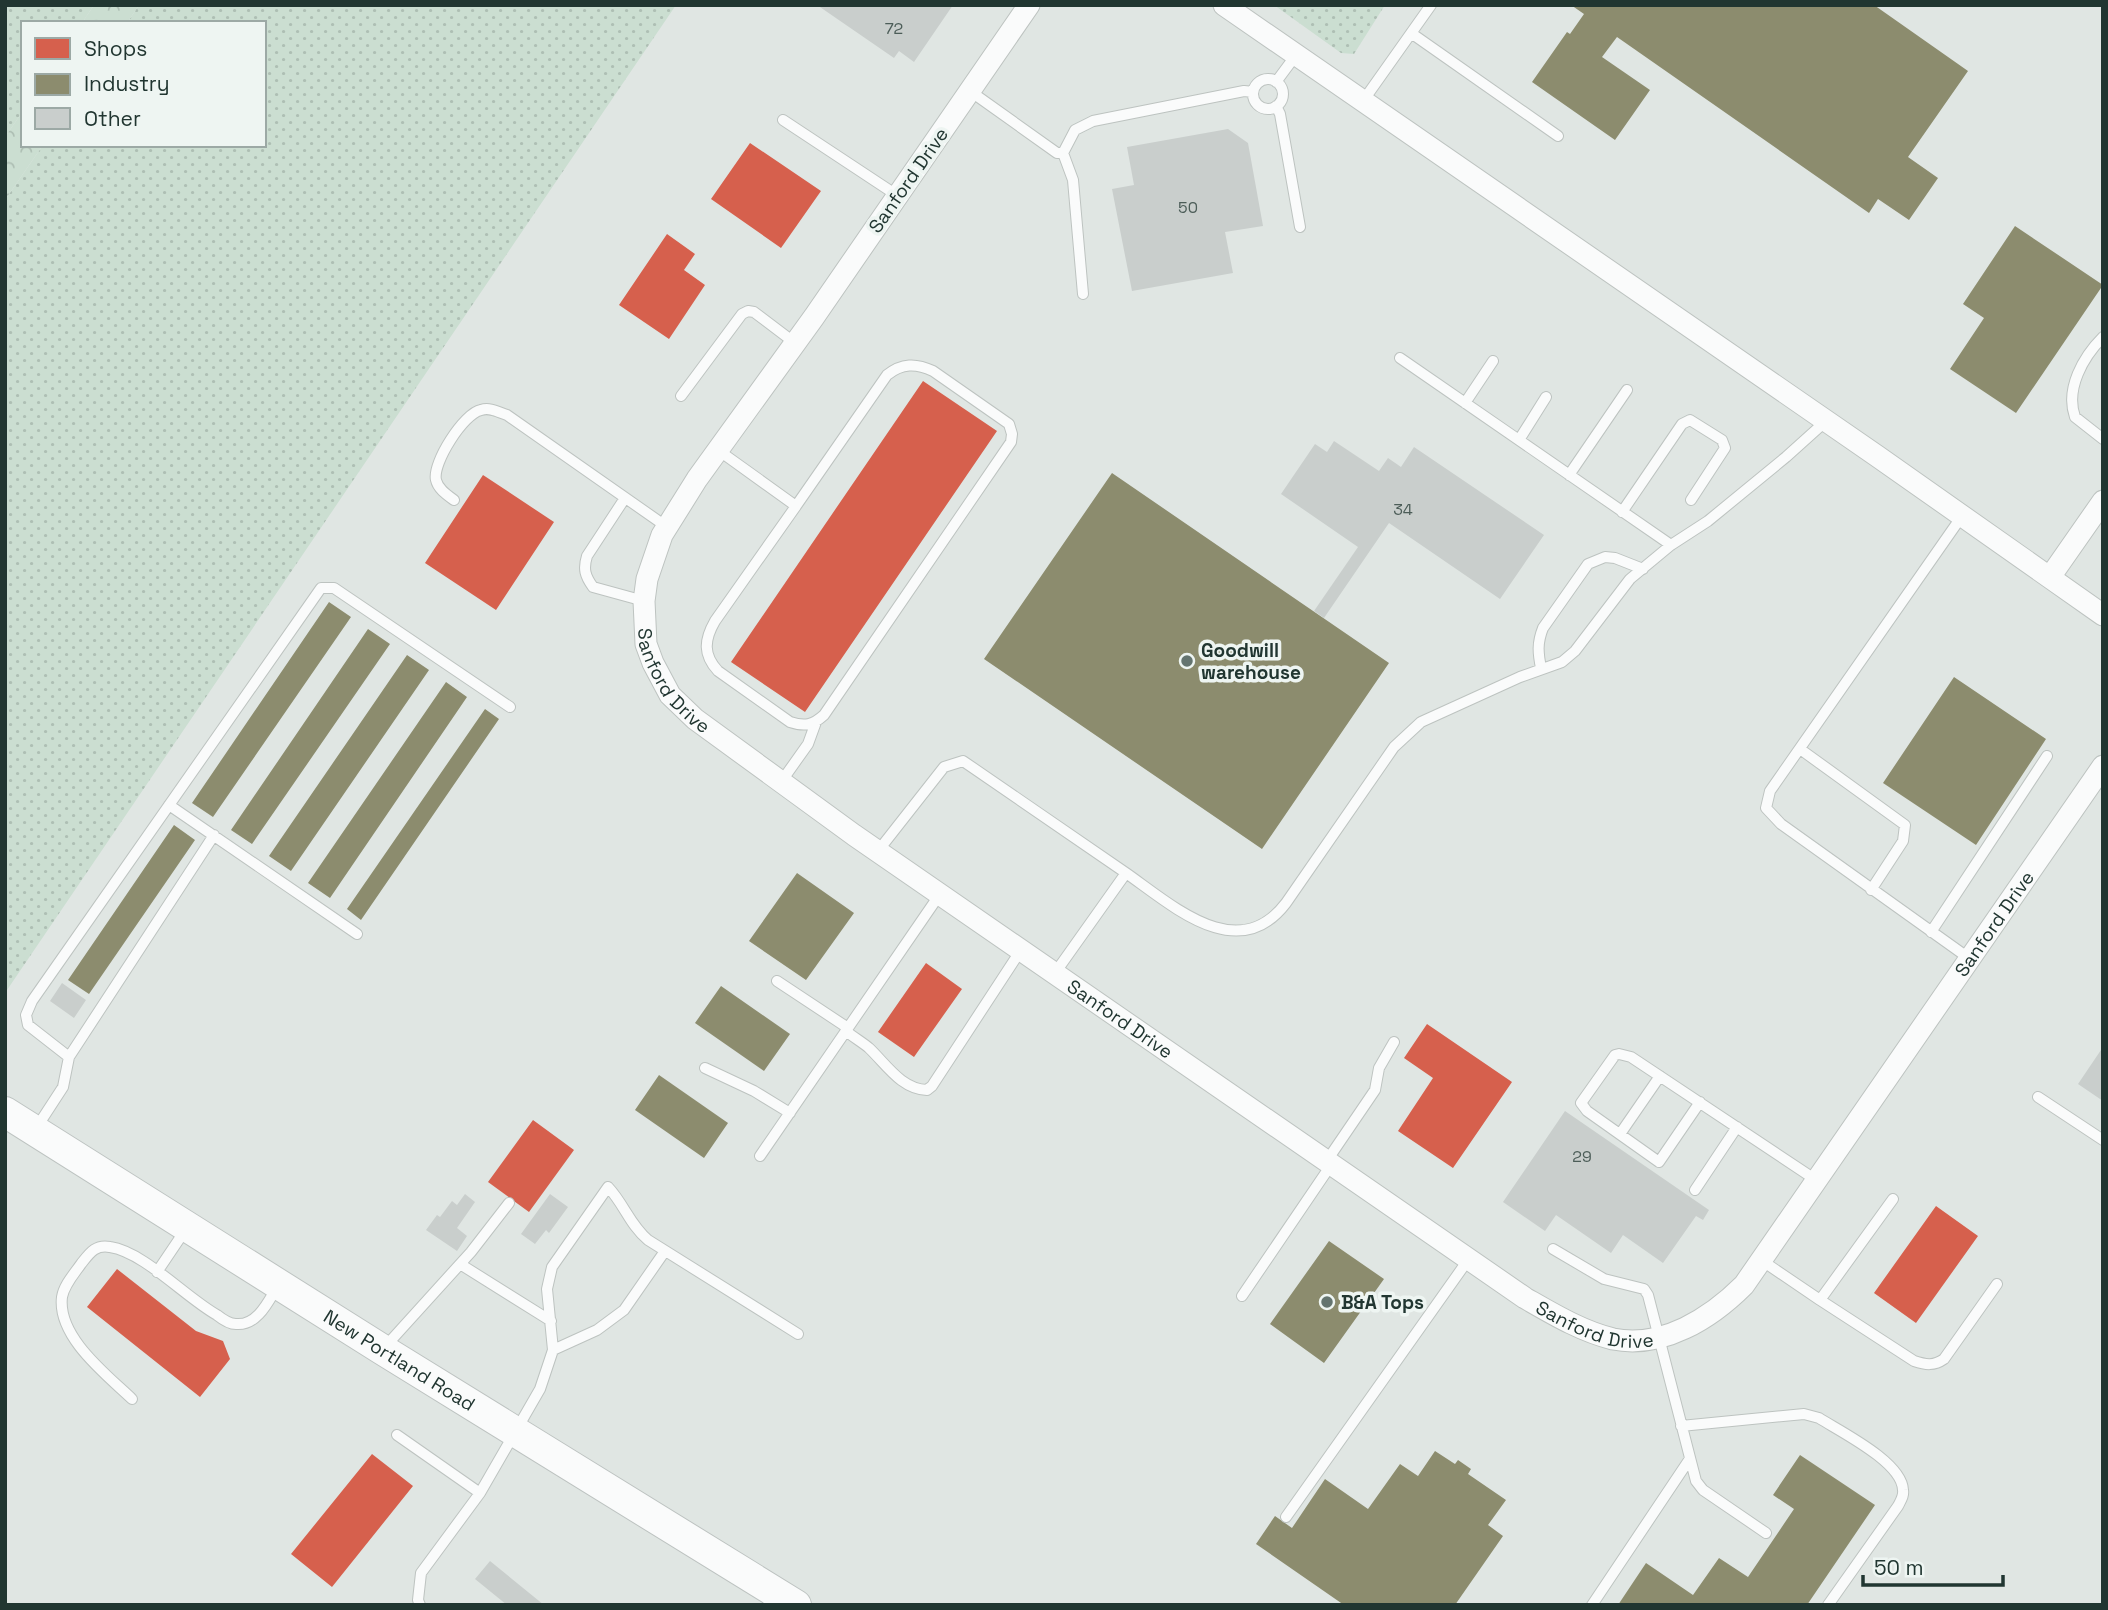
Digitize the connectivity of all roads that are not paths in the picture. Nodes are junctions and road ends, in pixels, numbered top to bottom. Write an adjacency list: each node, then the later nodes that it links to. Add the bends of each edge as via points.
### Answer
1 (1029, 5): 7 (street, Sanford Drive)
2 (1224, 5): 5 (street)
3 (1431, 5): 4 (lane)
4 (1411, 33): 9 (lane); 12 (lane)
5 (1296, 55): 6 (lane); 9 (street)
6 (1276, 82): 8 (lane, via 1261,81); 10 (lane, via 1283,93)
7 (970, 91): 13 (lane); 14 (street, Sanford Drive)
8 (1253, 92): 10 (lane, via 1262,108); 13 (lane, via 1093,121 1075,130)
9 (1363, 101): 25 (street)
10 (1276, 106): 15 (lane)
11 (783, 120): 14 (lane)
12 (1558, 136)
13 (1063, 153): 16 (lane, via 1073,180)
14 (898, 196): 18 (street, Sanford Drive)
15 (1300, 227)
16 (1083, 294)
17 (2103, 337): 26 (lane, via 2080,369 2071,399 2074,417)
18 (795, 343): 22 (lane, via 748,311); 28 (street, Sanford Drive)
19 (1400, 358): 24 (lane)
20 (1493, 361): 24 (lane)
21 (1627, 390): 29 (lane)
22 (681, 396)
23 (1546, 397): 27 (lane)
24 (1465, 402): 27 (lane)
25 (1826, 421): 36 (street); 38 (lane, via 1708,521)
26 (2103, 439)
27 (1519, 440): 29 (lane)
28 (718, 450): 34 (lane); 37 (street, Sanford Drive)
29 (1569, 475): 35 (lane)
30 (625, 498): 31 (lane, via 493,409 469,416 437,461 436,482); 37 (lane); 41 (lane, via 587,556 586,576 593,587)
31 (454, 500)
32 (1691, 500): 35 (lane, via 1725,448 1722,440 1690,420 1682,424)
33 (2103, 500): 40 (street)
34 (796, 506): 45 (lane, via 715,621 706,651 718,671 790,722 802,726); 45 (lane, via 887,374 897,368 921,365 1009,424 1010,442)
35 (1622, 512): 38 (lane)
36 (1962, 516): 40 (street); 46 (lane)
37 (667, 527): 41 (street, Sanford Drive, via 647,579)
38 (1671, 545): 39 (lane)
39 (1643, 569): 43 (lane, via 1630,579 1575,651 1562,662); 43 (lane, via 1605,557 1588,564 1538,639)
40 (2050, 577): 42 (street)
41 (644, 601): 49 (street, Sanford Drive, via 646,644 670,695)
42 (2103, 615)
43 (1541, 668): 53 (lane, via 1444,710 1408,732 1275,918 1265,925 1248,931 1218,930)
44 (510, 708): 50 (lane, via 327,586 316,594)
45 (816, 722): 49 (lane, via 808,744)
46 (1800, 749): 54 (lane, via 1770,791 1766,808); 54 (lane, via 1905,825 1903,841)
47 (2046, 756): 56 (lane)
48 (2103, 766): 59 (street, Sanford Drive)
49 (781, 782): 52 (street, Sanford Drive)
50 (169, 805): 51 (lane); 64 (lane, via 26,1014 28,1025)
51 (214, 835): 57 (lane); 64 (lane)
52 (878, 851): 53 (lane, via 944,767 963,761); 55 (street, Sanford Drive)
53 (1126, 873): 60 (lane)
54 (1871, 890): 56 (lane)
55 (940, 894): 58 (street, Sanford Drive); 62 (lane)
56 (1931, 932): 59 (lane)
57 (357, 934)
58 (1021, 950): 60 (street, Sanford Drive); 62 (lane, via 927,1090 909,1085 886,1068)
59 (1970, 959): 77 (street, Sanford Drive)
60 (1055, 973): 76 (street, Sanford Drive)
61 (777, 981): 62 (lane)
62 (847, 1030): 70 (lane)
63 (1394, 1042): 76 (lane, via 1379,1068 1376,1090)
64 (69, 1057): 72 (lane, via 63,1087)
65 (705, 1068): 70 (lane)
66 (1660, 1076): 68 (lane); 73 (lane); 73 (lane, via 1632,1057 1615,1055 1582,1101 1587,1111)
67 (2038, 1097): 74 (lane)
68 (1700, 1102): 71 (lane); 73 (lane, via 1659,1162)
69 (5, 1112): 72 (street, New Portland Road)
70 (790, 1113): 75 (lane)
71 (1737, 1127): 77 (lane); 78 (lane)
72 (35, 1131): 81 (street, New Portland Road)
73 (1620, 1134)
74 (2103, 1140)
75 (760, 1156)
76 (1329, 1164): 84 (street, Sanford Drive); 90 (lane)
77 (1816, 1180): 85 (street, Sanford Drive)
78 (1695, 1190)
79 (1893, 1199): 91 (lane)
80 (509, 1203): 86 (lane)
81 (187, 1227): 87 (lane); 89 (street, New Portland Road)
82 (1553, 1249): 94 (lane, via 1604,1279 1644,1289)
83 (665, 1251): 92 (lane, via 638,1231 608,1186 552,1267 547,1289); 93 (lane); 96 (lane, via 624,1310 597,1330)
84 (1468, 1260): 94 (street, Sanford Drive, via 1568,1323 1616,1339); 103 (lane)
85 (1761, 1260): 91 (lane); 94 (street, Sanford Drive, via 1744,1285 1711,1315)
86 (460, 1264): 92 (lane); 95 (lane)
87 (157, 1272): 89 (lane, via 205,1309 237,1325 250,1322 264,1309); 97 (lane, via 126,1251 98,1246 62,1296 76,1342)
88 (1997, 1284): 91 (lane, via 1937,1364 1914,1361)
89 (279, 1285): 95 (street, New Portland Road)
90 (1242, 1296)
91 (1820, 1300)
92 (551, 1321): 96 (lane)
93 (798, 1334)
94 (1658, 1337): 98 (lane)
95 (383, 1350): 99 (street, New Portland Road)
96 (553, 1350): 99 (lane, via 540,1389)
97 (132, 1399)
98 (1681, 1426): 101 (lane); 108 (lane, via 1804,1414 1819,1418 1895,1471 1903,1487 1898,1506)
99 (517, 1432): 102 (lane); 106 (street, New Portland Road)
100 (397, 1435): 102 (lane)
101 (1689, 1460): 104 (lane, via 1703,1490); 107 (lane)
102 (480, 1493): 105 (lane, via 421,1573)
103 (1286, 1517)
104 (1766, 1533)
105 (420, 1605)
106 (796, 1605)
107 (1592, 1605)
108 (1828, 1605)

